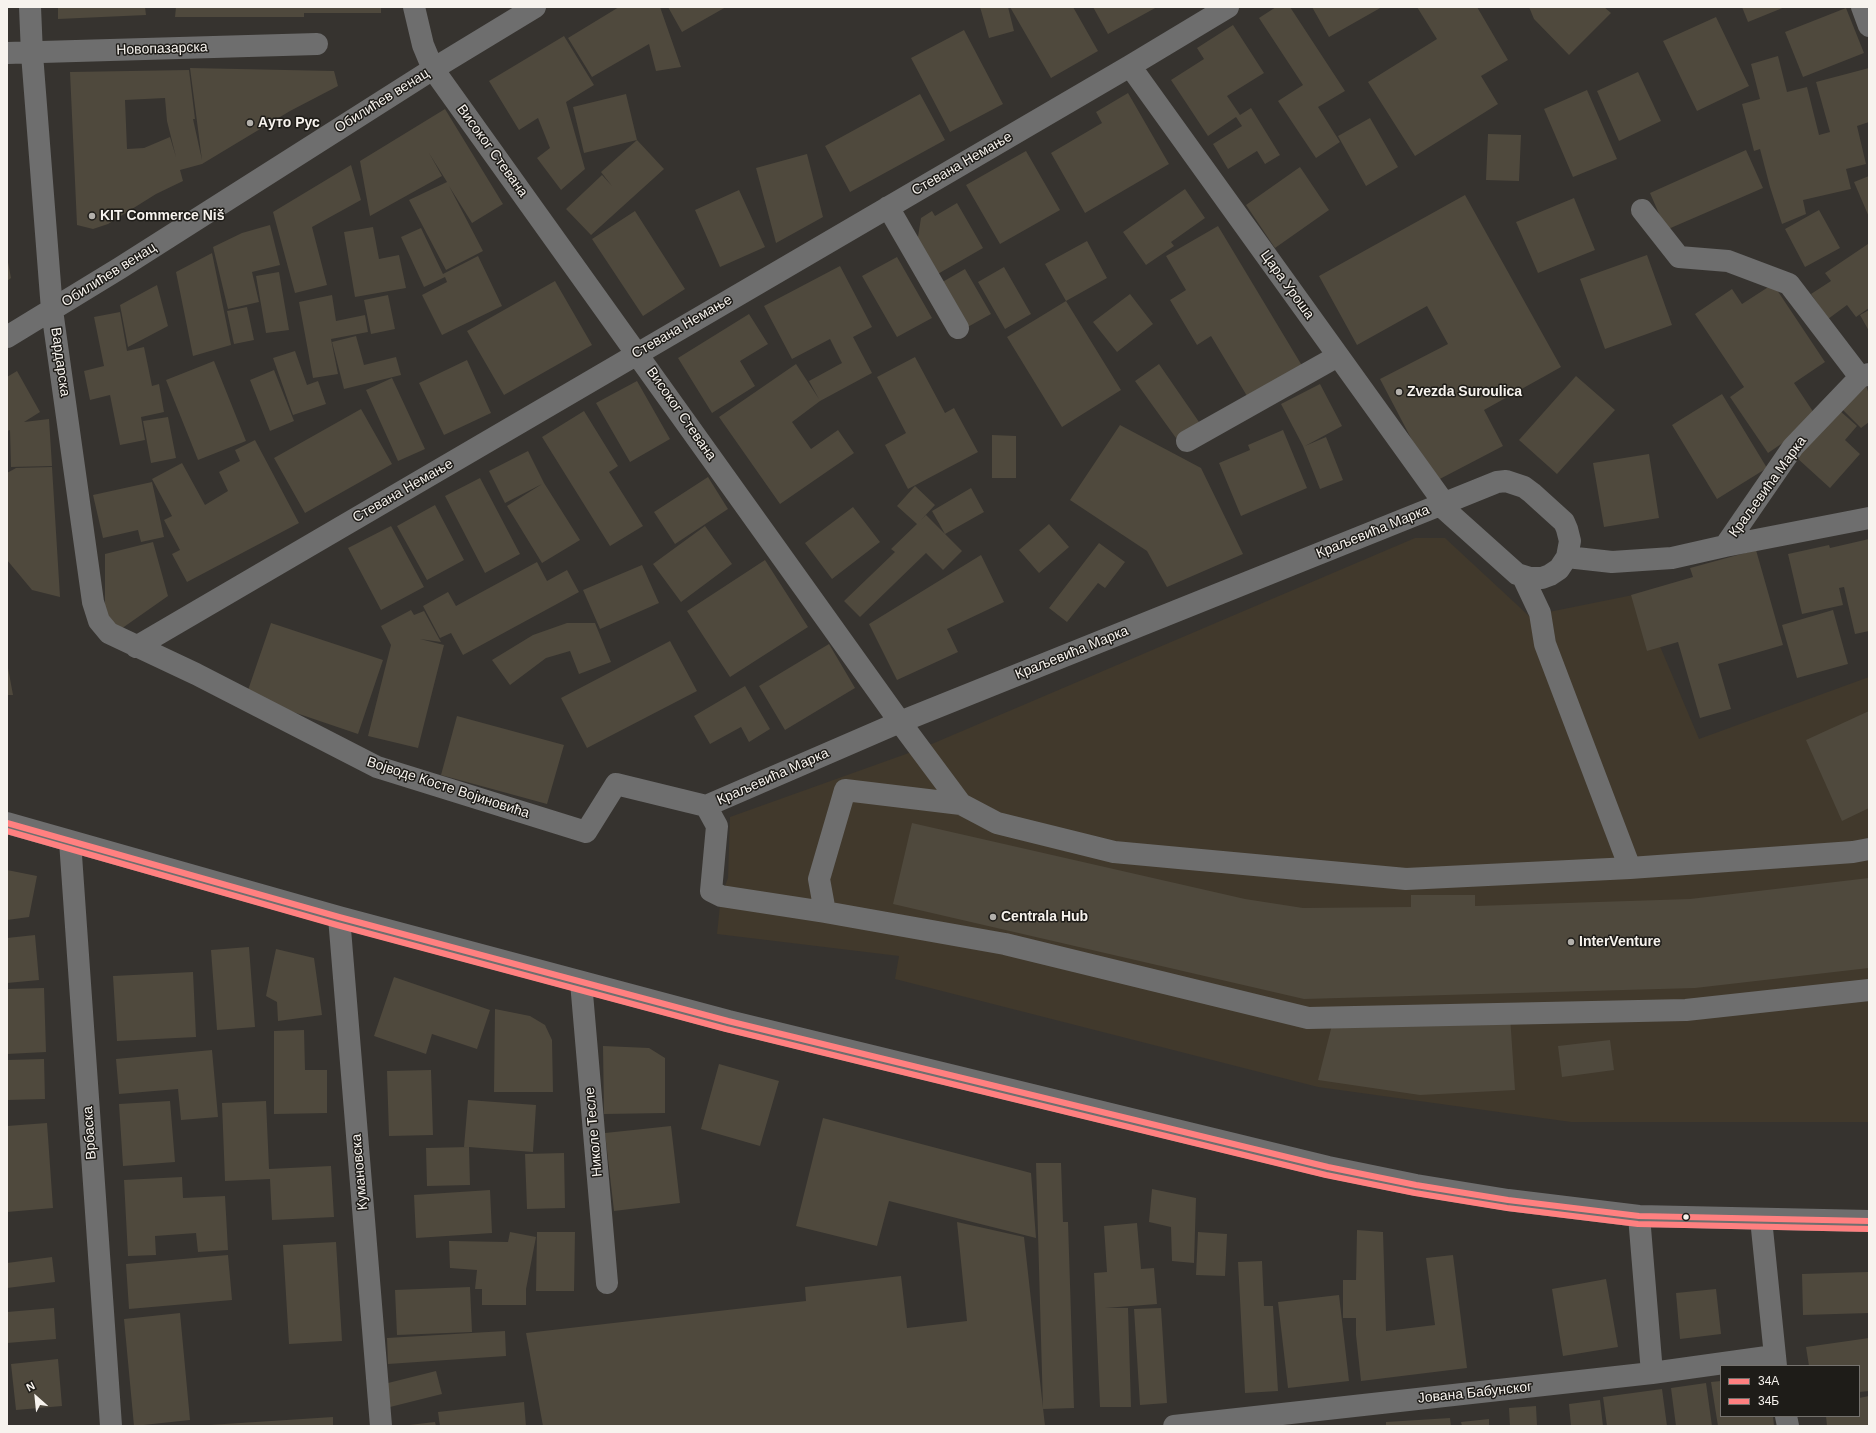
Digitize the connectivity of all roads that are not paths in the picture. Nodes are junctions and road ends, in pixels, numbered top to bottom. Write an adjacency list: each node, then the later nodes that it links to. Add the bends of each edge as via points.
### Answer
1 (30, 7): 9 (street, Вардарска)
2 (414, 7): 11 (street, Високог Стевана, via 423,45)
3 (535, 7): 11 (street, Обилићев венац)
4 (1228, 7): 10 (street, Стевана Немање)
5 (1862, 7): 6 (street)
6 (1869, 26)
7 (317, 44): 9 (street, Новопазарска)
8 (7, 53): 9 (street, Новопазарска)
9 (32, 54): 14 (street, Вардарска)
10 (1130, 66): 12 (street, Стевана Немање); 18 (street, Цара Уроша)
11 (433, 69): 14 (street, Обилићев венац); 17 (street, Високог Стевана)
12 (888, 207): 15 (street); 17 (street, Стевана Немање)
13 (1642, 210): 19 (street, via 1679,258 1728,261 1790,284)
14 (52, 310): 16 (street, Обилићев венац); 26 (street, Вардарска, via 93,602 99,621 109,633)
15 (958, 328)
16 (7, 337)
17 (638, 353): 26 (street, Стевана Немање); 27 (street, Високог Стевана)
18 (1338, 356): 20 (street); 21 (street, Цара Уроша)
19 (1865, 376): 23 (street, Краљевића Марка, via 1793,447)
20 (1187, 441)
21 (1442, 504): 24 (street, Краљевића Марка, via 1497,482 1515,483 1532,493 1564,522 1570,541); 25 (street, Краљевића Марка, via 1511,570); 27 (street, Краљевића Марка)
22 (1869, 518): 23 (street, Краљевића Марка)
23 (1725, 546): 24 (street, Краљевића Марка, via 1672,558 1612,562)
24 (1567, 557): 25 (street, via 1559,569 1550,575 1542,578)
25 (1523, 577): 33 (street, via 1540,613 1545,644)
26 (136, 647): 29 (street, Војводе Косте Војиновића, via 196,674 377,767 586,832 616,784)
27 (900, 722): 28 (street, Високог Стевана); 29 (street, Краљевића Марка)
28 (961, 804): 33 (street, via 997,824 1114,852 1406,879); 34 (street, via 845,790 819,879)
29 (706, 806): 34 (street, via 717,826 711,891 721,896)
30 (7, 823): 31 (street)
31 (70, 841): 35 (street); 46 (street, Врбаска)
32 (1869, 849): 33 (street)
33 (1630, 868)
34 (825, 912): 37 (street, via 1005,944 1308,1018 1686,1010)
35 (339, 917): 36 (street); 47 (street, Кумановска)
36 (581, 982): 38 (street, via 728,1021 1328,1167 1416,1186); 41 (street, Николе Тесле)
37 (1869, 990)
38 (1639, 1216): 39 (street); 45 (street)
39 (1761, 1219): 40 (street); 42 (street)
40 (1869, 1221)
41 (607, 1283)
42 (1775, 1361): 43 (street, Јована Бабунског)
43 (1734, 1365)
44 (1720, 1366): 45 (street, Јована Бабунског)
45 (1652, 1373): 48 (street, Јована Бабунског)
46 (111, 1426)
47 (381, 1426)
48 (1174, 1426)

